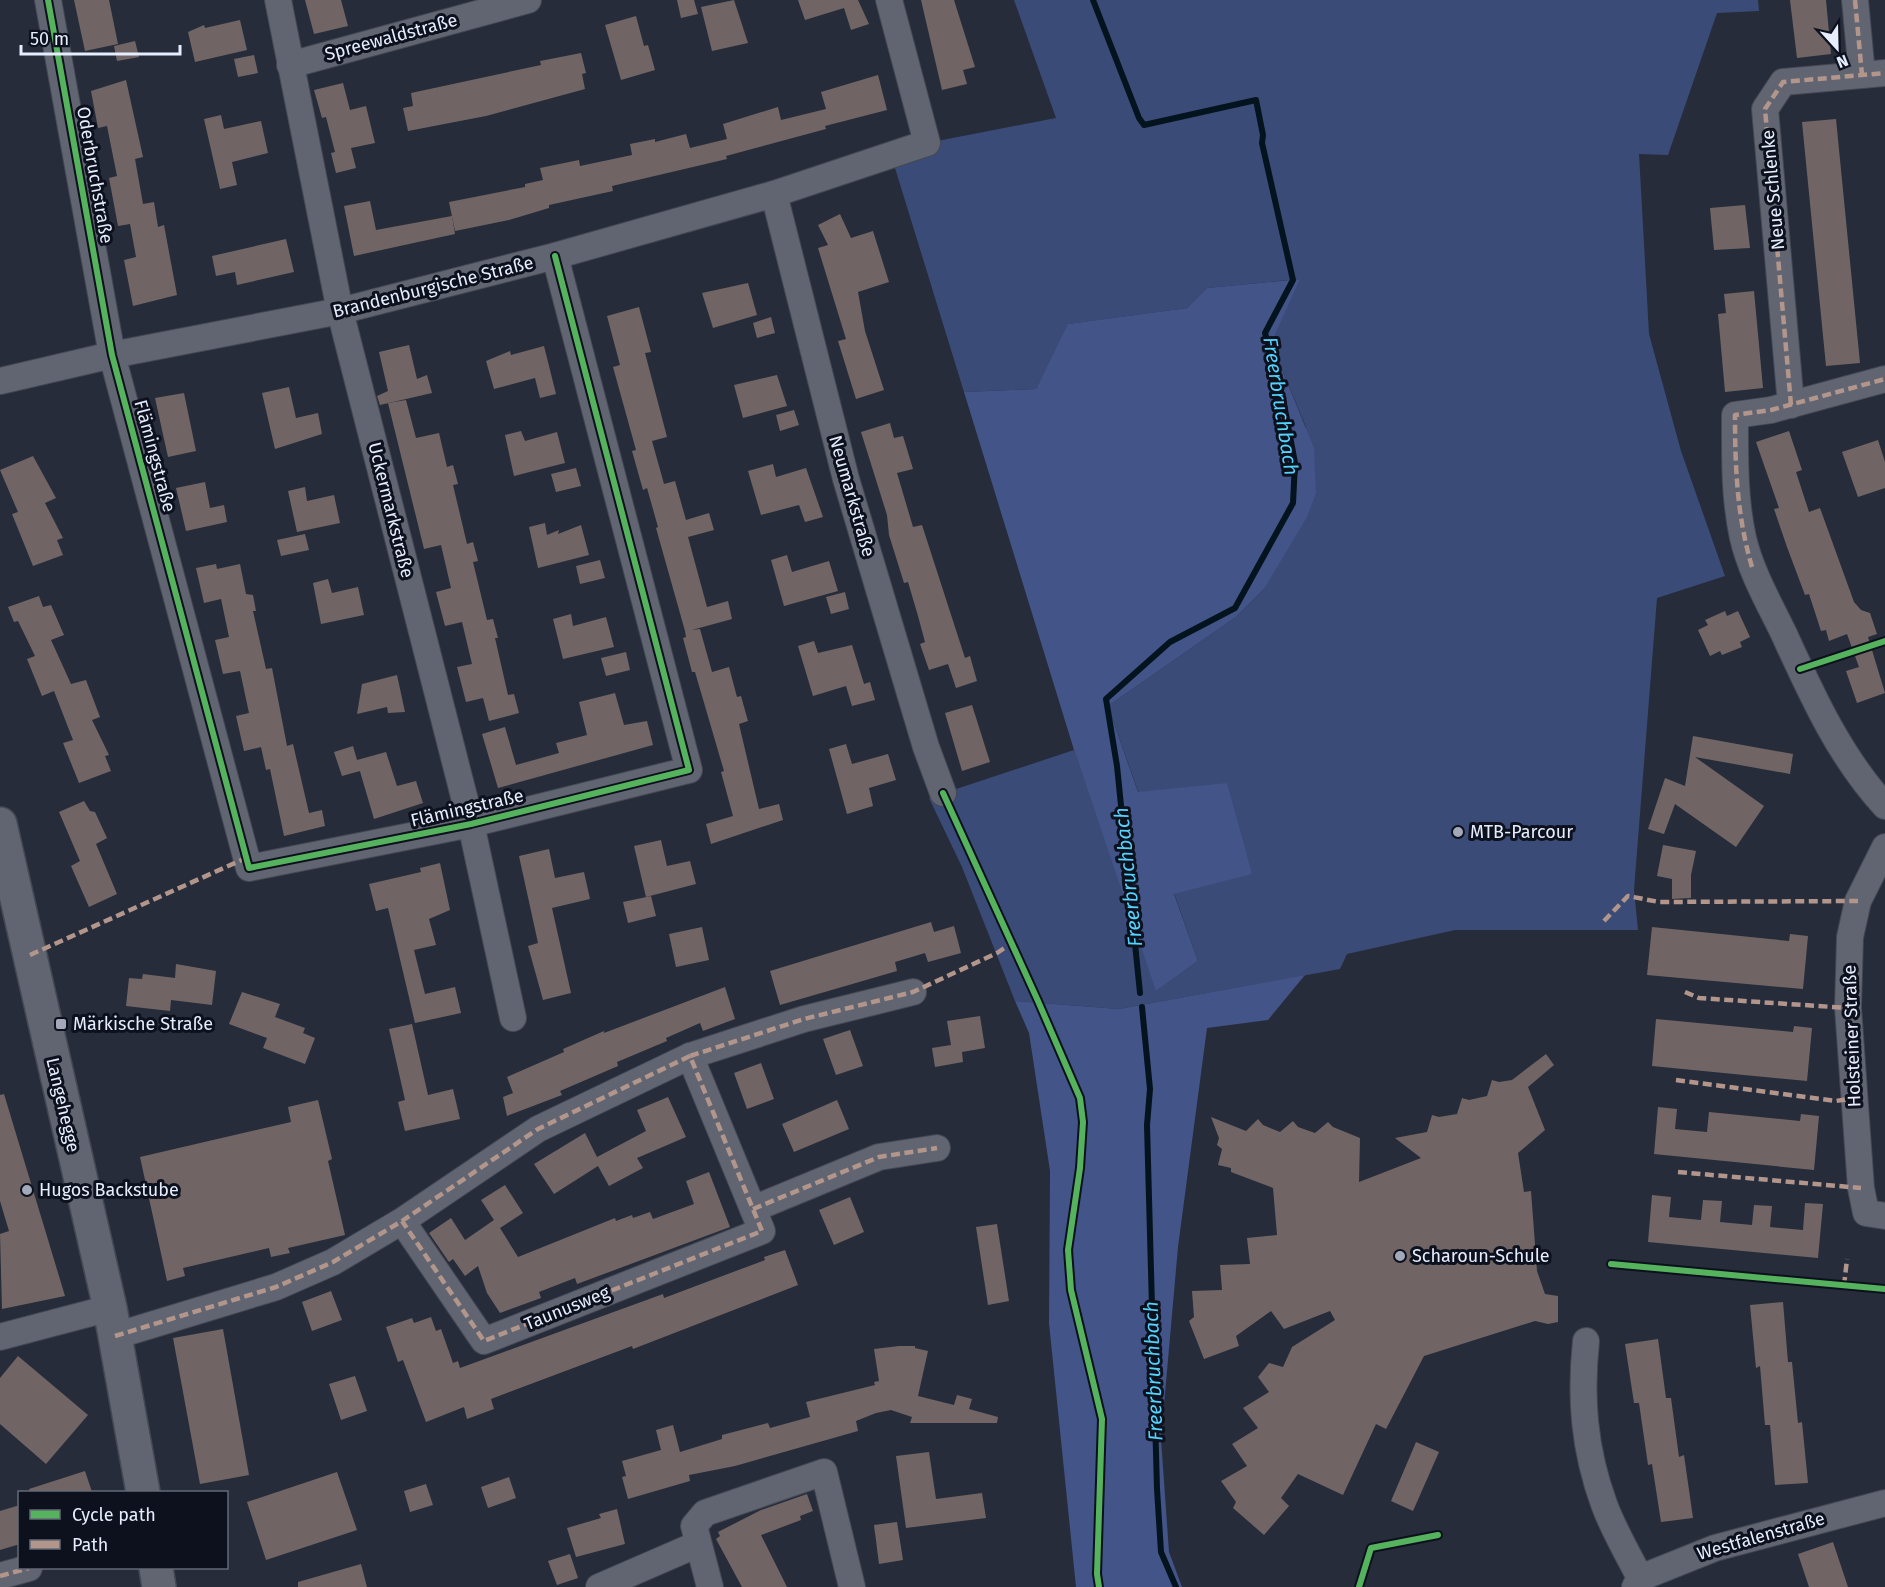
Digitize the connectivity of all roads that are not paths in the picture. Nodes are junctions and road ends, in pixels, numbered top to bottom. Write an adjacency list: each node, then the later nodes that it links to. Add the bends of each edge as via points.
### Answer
1 (48, 0): 11 (street, Oderbruchstraße)
2 (278, 0): 6 (street, Uckermarkstraße)
3 (528, 0): 6 (street, Spreewaldstraße)
4 (889, 0): 8 (street, Brandenburgische Straße, via 927,143)
5 (1855, 0): 7 (street)
6 (290, 65): 10 (street, Uckermarkstraße)
7 (1874, 74): 14 (street, Neue Schlenke, via 1783,82 1765,109)
8 (774, 194): 9 (street, Brandenburgische Straße); 15 (street, Neumarkstraße, via 846,479)
9 (555, 256): 10 (street, Brandenburgische Straße); 18 (street, Flämingstraße, via 689,770)
10 (340, 311): 11 (street, Brandenburgische Straße); 18 (street, Uckermarkstraße)
11 (112, 355): 13 (street, Brandenburgische Straße); 18 (street, Flämingstraße, via 249,868)
12 (1885, 379): 14 (street)
13 (0, 381)
14 (1791, 405): 16 (street, via 1735,415 1738,512 1752,567 1830,729 1860,779)
15 (943, 794)
16 (1885, 806)
17 (0, 824): 27 (street, Langehegge)
18 (471, 824): 21 (street, Uckermarkstraße)
19 (1885, 847): 25 (street, Holsteiner Straße, via 1857,901 1850,937 1848,1008 1861,1188 1866,1213)
20 (913, 992): 22 (street, via 804,1019)
21 (513, 1018)
22 (690, 1056): 24 (street, Taunusweg); 26 (street, via 537,1129)
23 (937, 1148): 24 (street, via 879,1157)
24 (753, 1209): 26 (street, Taunusweg, via 762,1231 484,1341)
25 (1885, 1216)
26 (402, 1221): 27 (street, via 333,1262 276,1287)
27 (112, 1322): 28 (street); 30 (street, Langehegge)
28 (0, 1337)
29 (1586, 1341): 36 (street, Westfalenstraße, via 1581,1389 1587,1445 1604,1505)
30 (143, 1491)
31 (1885, 1503): 36 (street, Westfalenstraße, via 1715,1548)
32 (698, 1544): 38 (street); 39 (street); 40 (street, via 694,1526 705,1513 824,1472)
33 (25, 1569): 35 (street)
34 (156, 1569): 37 (street)
35 (0, 1576)
36 (1638, 1582)
37 (159, 1587)
38 (599, 1587)
39 (710, 1587)
40 (852, 1587)

